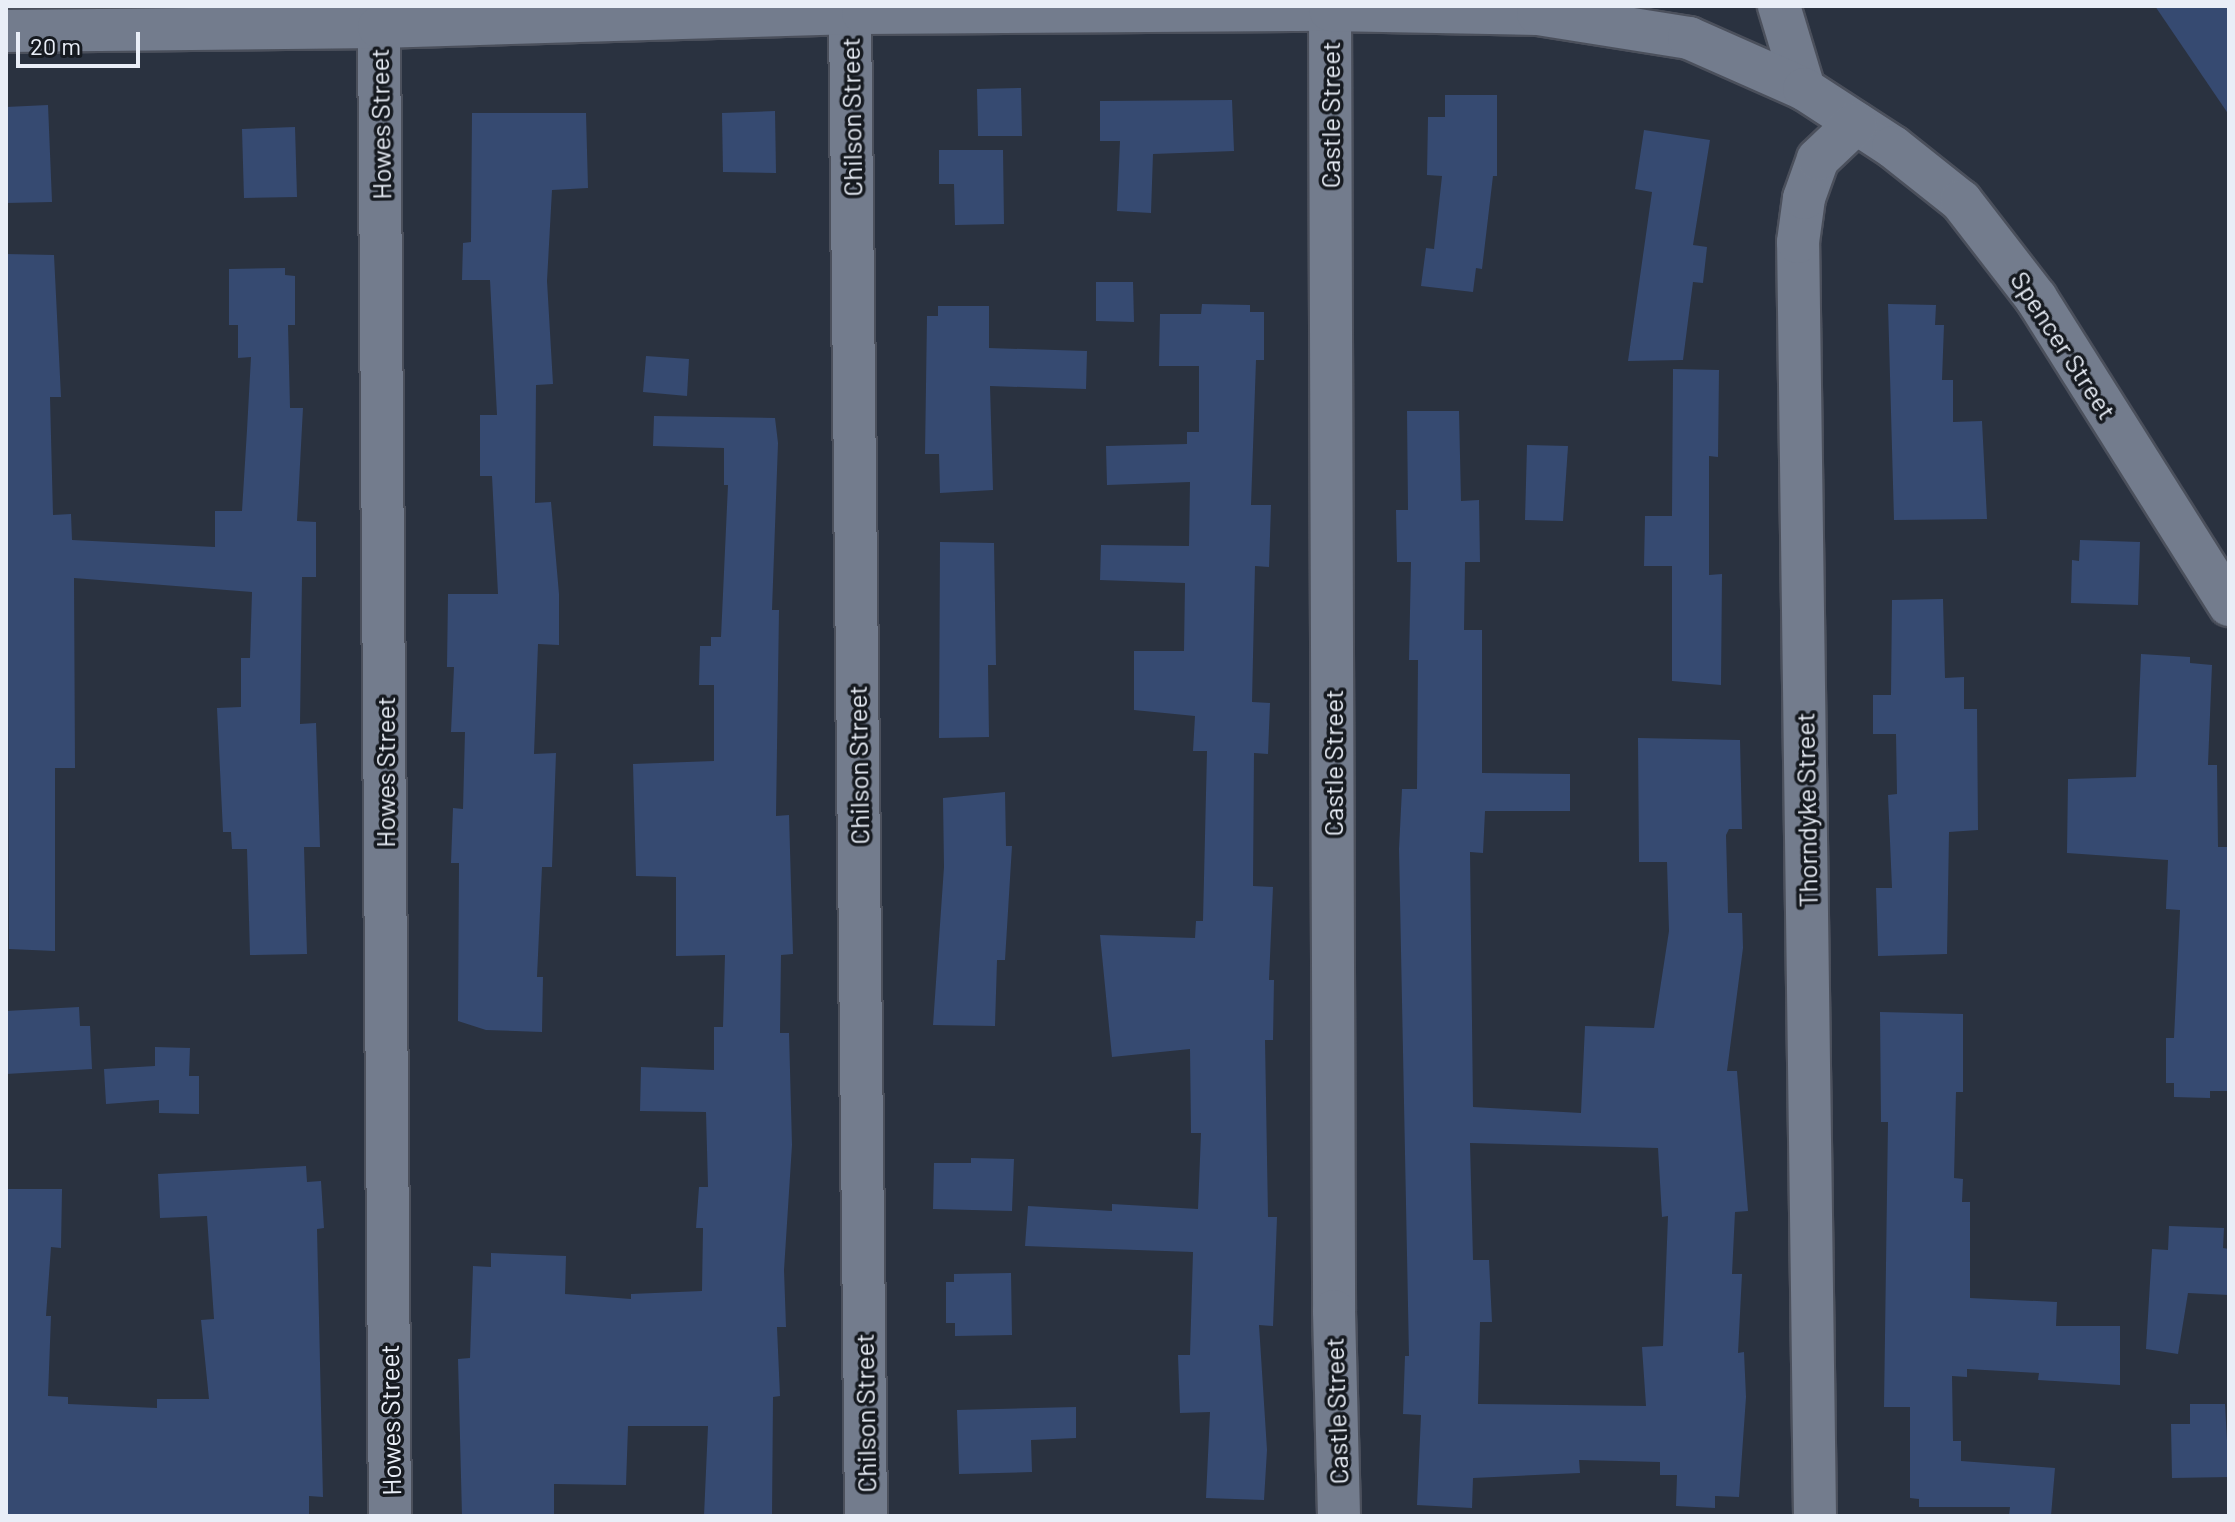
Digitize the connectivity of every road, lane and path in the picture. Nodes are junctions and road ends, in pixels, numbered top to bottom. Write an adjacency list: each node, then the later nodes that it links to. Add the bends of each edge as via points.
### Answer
1 (1779, 6): 6 (street)
2 (1330, 10): 3 (street, Spencer Street); 6 (street, Spencer Street, via 1538,14 1639,27 1719,49); 11 (street, Castle Street)
3 (850, 14): 4 (street, Spencer Street); 10 (street, Chilson Street)
4 (379, 27): 5 (street, Spencer Street); 9 (street, Howes Street)
5 (6, 31)
6 (1804, 89): 7 (street, Spencer Street)
7 (1856, 123): 8 (street, Spencer Street, via 1928,173 1987,232 2036,298); 12 (street, Thorndyke Street, via 1818,159 1798,242)
8 (2229, 605)
9 (390, 1516)
10 (866, 1516)
11 (1339, 1516)
12 (1815, 1516)

